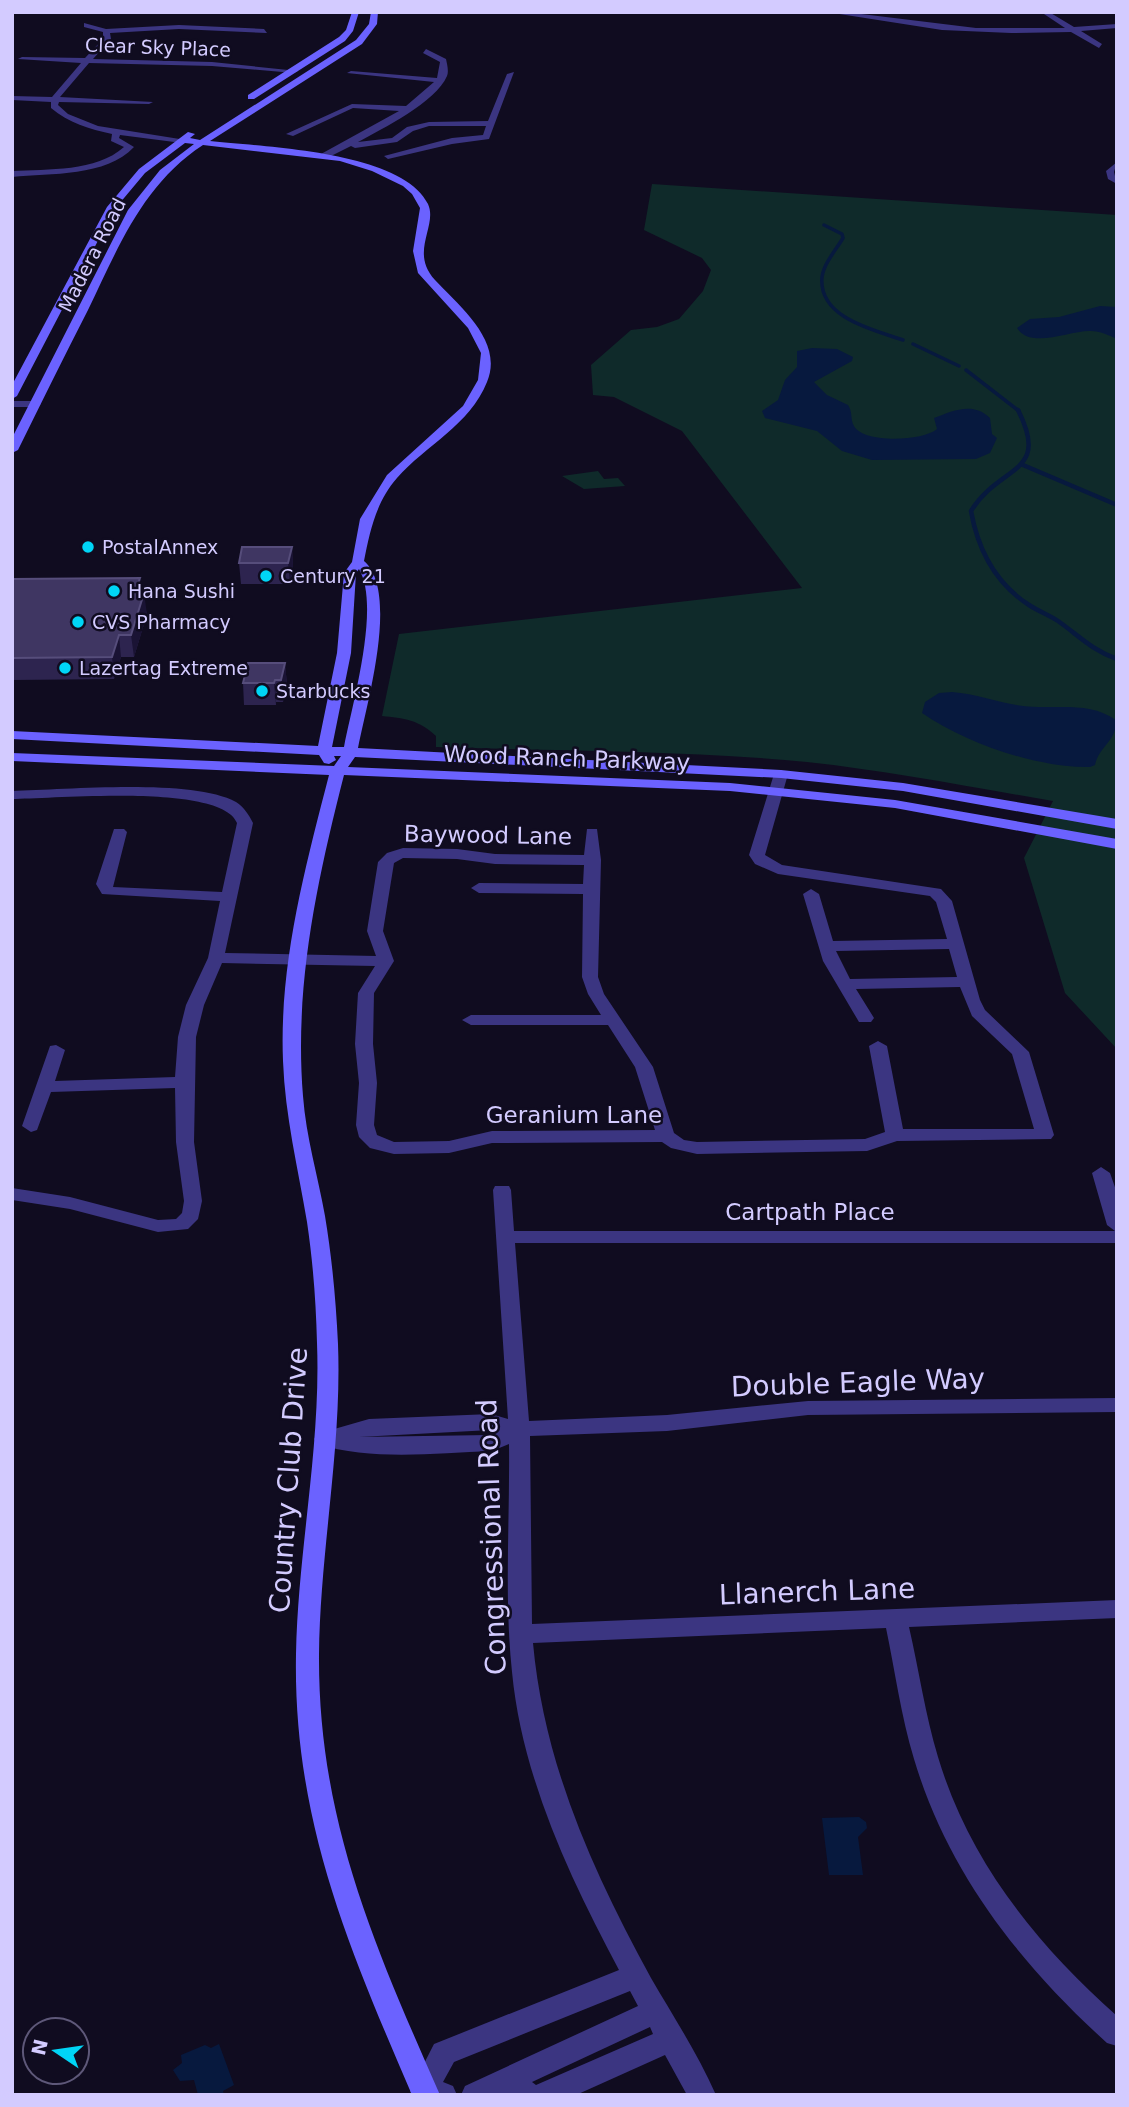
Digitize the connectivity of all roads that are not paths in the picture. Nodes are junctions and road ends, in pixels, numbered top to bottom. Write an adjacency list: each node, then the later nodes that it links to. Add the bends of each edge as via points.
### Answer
1 (356, 12): 14 (main road, via 342,38)
2 (376, 12): 27 (main road, Madera Road, via 359,42)
3 (1044, 12): 7 (street)
4 (837, 13): 7 (street, via 954,31)
5 (87, 24): 8 (street)
6 (1117, 26): 7 (street)
7 (1071, 29): 10 (street)
8 (106, 31): 9 (street, via 179,27); 13 (street, via 107,39)
9 (264, 31)
10 (1099, 46)
11 (426, 51): 17 (street, via 438,54 445,63)
12 (22, 59): 13 (street, Clear Sky Place)
13 (87, 61): 14 (street, Clear Sky Place); 18 (street)
14 (294, 71): 21 (main road)
15 (351, 74): 17 (street)
16 (511, 74): 23 (street)
17 (439, 80): 22 (street)
18 (54, 97): 19 (street); 20 (street); 24 (street, via 54,106 64,114 99,127)
19 (12, 98)
20 (149, 102)
21 (240, 104)
22 (408, 109): 25 (street, via 352,106); 28 (street)
23 (489, 126): 28 (street, via 429,124 394,140); 30 (street, via 483,139)
24 (124, 130): 26 (street); 32 (street, via 114,139 130,149 109,159)
25 (290, 134)
26 (190, 135): 27 (main road); 34 (main road, Madera Road, via 142,171 110,209)
27 (204, 140): 29 (main road); 36 (main road, Madera Road, via 163,172 133,210)
28 (348, 145): 29 (street)
29 (324, 156): 38 (main road, via 375,169 416,192 425,208 418,251 423,273 473,327 486,360 483,380 468,408 391,477 374,502)
30 (388, 156)
31 (1117, 165): 33 (street, via 1110,171)
32 (12, 174)
33 (1117, 181)
34 (12, 396)
35 (12, 404): 36 (street)
36 (36, 404): 37 (main road, Madera Road)
37 (12, 450)
38 (358, 562): 40 (main road, via 351,573 344,653); 41 (main road, Country Club Drive, via 367,570 373,593 374,624)
39 (12, 736): 40 (main road, Wood Ranch Parkway)
40 (324, 751): 41 (main road, Wood Ranch Parkway); 43 (main road)
41 (350, 753): 43 (main road, Country Club Drive); 44 (main road, Wood Ranch Parkway)
42 (12, 757): 43 (main road, Wood Ranch Parkway)
43 (337, 772): 45 (main road, Wood Ranch Parkway); 59 (main road, Country Club Drive, via 304,911)
44 (781, 774): 45 (street); 47 (main road, Wood Ranch Parkway, via 903,787)
45 (776, 791): 50 (main road, Wood Ranch Parkway, via 895,803); 56 (street, via 757,855 761,861 778,869 934,892 944,901)
46 (12, 795): 55 (street, via 150,794 228,803 245,823)
47 (1117, 824)
48 (119, 832): 55 (street, via 104,884 108,891)
49 (592, 832): 51 (street)
50 (1117, 844)
51 (593, 860): 53 (street); 60 (street, Baywood Lane, via 392,856 386,862 375,931)
52 (479, 888): 53 (street)
53 (592, 889): 65 (street, via 590,977)
54 (811, 894): 57 (street)
55 (228, 897): 58 (street)
56 (956, 944): 57 (street); 61 (street)
57 (827, 946): 62 (street)
58 (216, 958): 59 (street); 68 (street, via 195,1005)
59 (298, 958): 60 (street); 81 (main road, Country Club Drive, via 291,1051 294,1101 325,1296)
60 (386, 961): 72 (street, Geranium Lane, via 366,993 365,1125 368,1137 377,1144 449,1147 492,1137)
61 (967, 982): 62 (street); 71 (street, Geranium Lane, via 978,1012 1020,1052 1045,1135)
62 (844, 984): 63 (street)
63 (864, 1018)
64 (471, 1020): 65 (street)
65 (614, 1020): 72 (street, via 644,1067)
66 (878, 1046): 71 (street)
67 (56, 1050): 69 (street)
68 (184, 1082): 69 (street); 75 (street, via 185,1143 193,1201 191,1215 181,1225 158,1226)
69 (44, 1087): 70 (street)
70 (31, 1126)
71 (895, 1135): 72 (street, Geranium Lane, via 867,1146 697,1147 678,1144)
72 (666, 1136)
73 (1101, 1173): 76 (street)
74 (502, 1190): 77 (street, Congressional Road)
75 (12, 1194)
76 (1117, 1225)
77 (504, 1237): 78 (street, Cartpath Place); 80 (street, Congressional Road)
78 (1117, 1237)
79 (1117, 1405): 80 (street, Double Eagle Way, via 808,1408 667,1423)
80 (519, 1429): 81 (street, Double Eagle Way, via 492,1443 369,1447); 84 (street, Congressional Road)
81 (325, 1439): 90 (main road, Country Club Drive, via 308,1632 311,1741 321,1809 339,1880 368,1960)
82 (1117, 1609): 83 (street, Llanerch Lane)
83 (895, 1618): 84 (street, Llanerch Lane); 87 (street, via 926,1760 959,1842 1020,1937 1065,1987)
84 (520, 1634): 85 (street, Congressional Road, via 530,1710 552,1793)
85 (636, 1976): 86 (street, Congressional Road); 90 (street, via 444,2053)
86 (656, 2011): 88 (street, Congressional Road); 89 (street)
87 (1117, 2034)
88 (671, 2039): 92 (street); 93 (street, Congressional Road)
89 (517, 2088): 91 (street)
90 (431, 2093)
91 (475, 2095)
92 (545, 2095)
93 (702, 2095)

